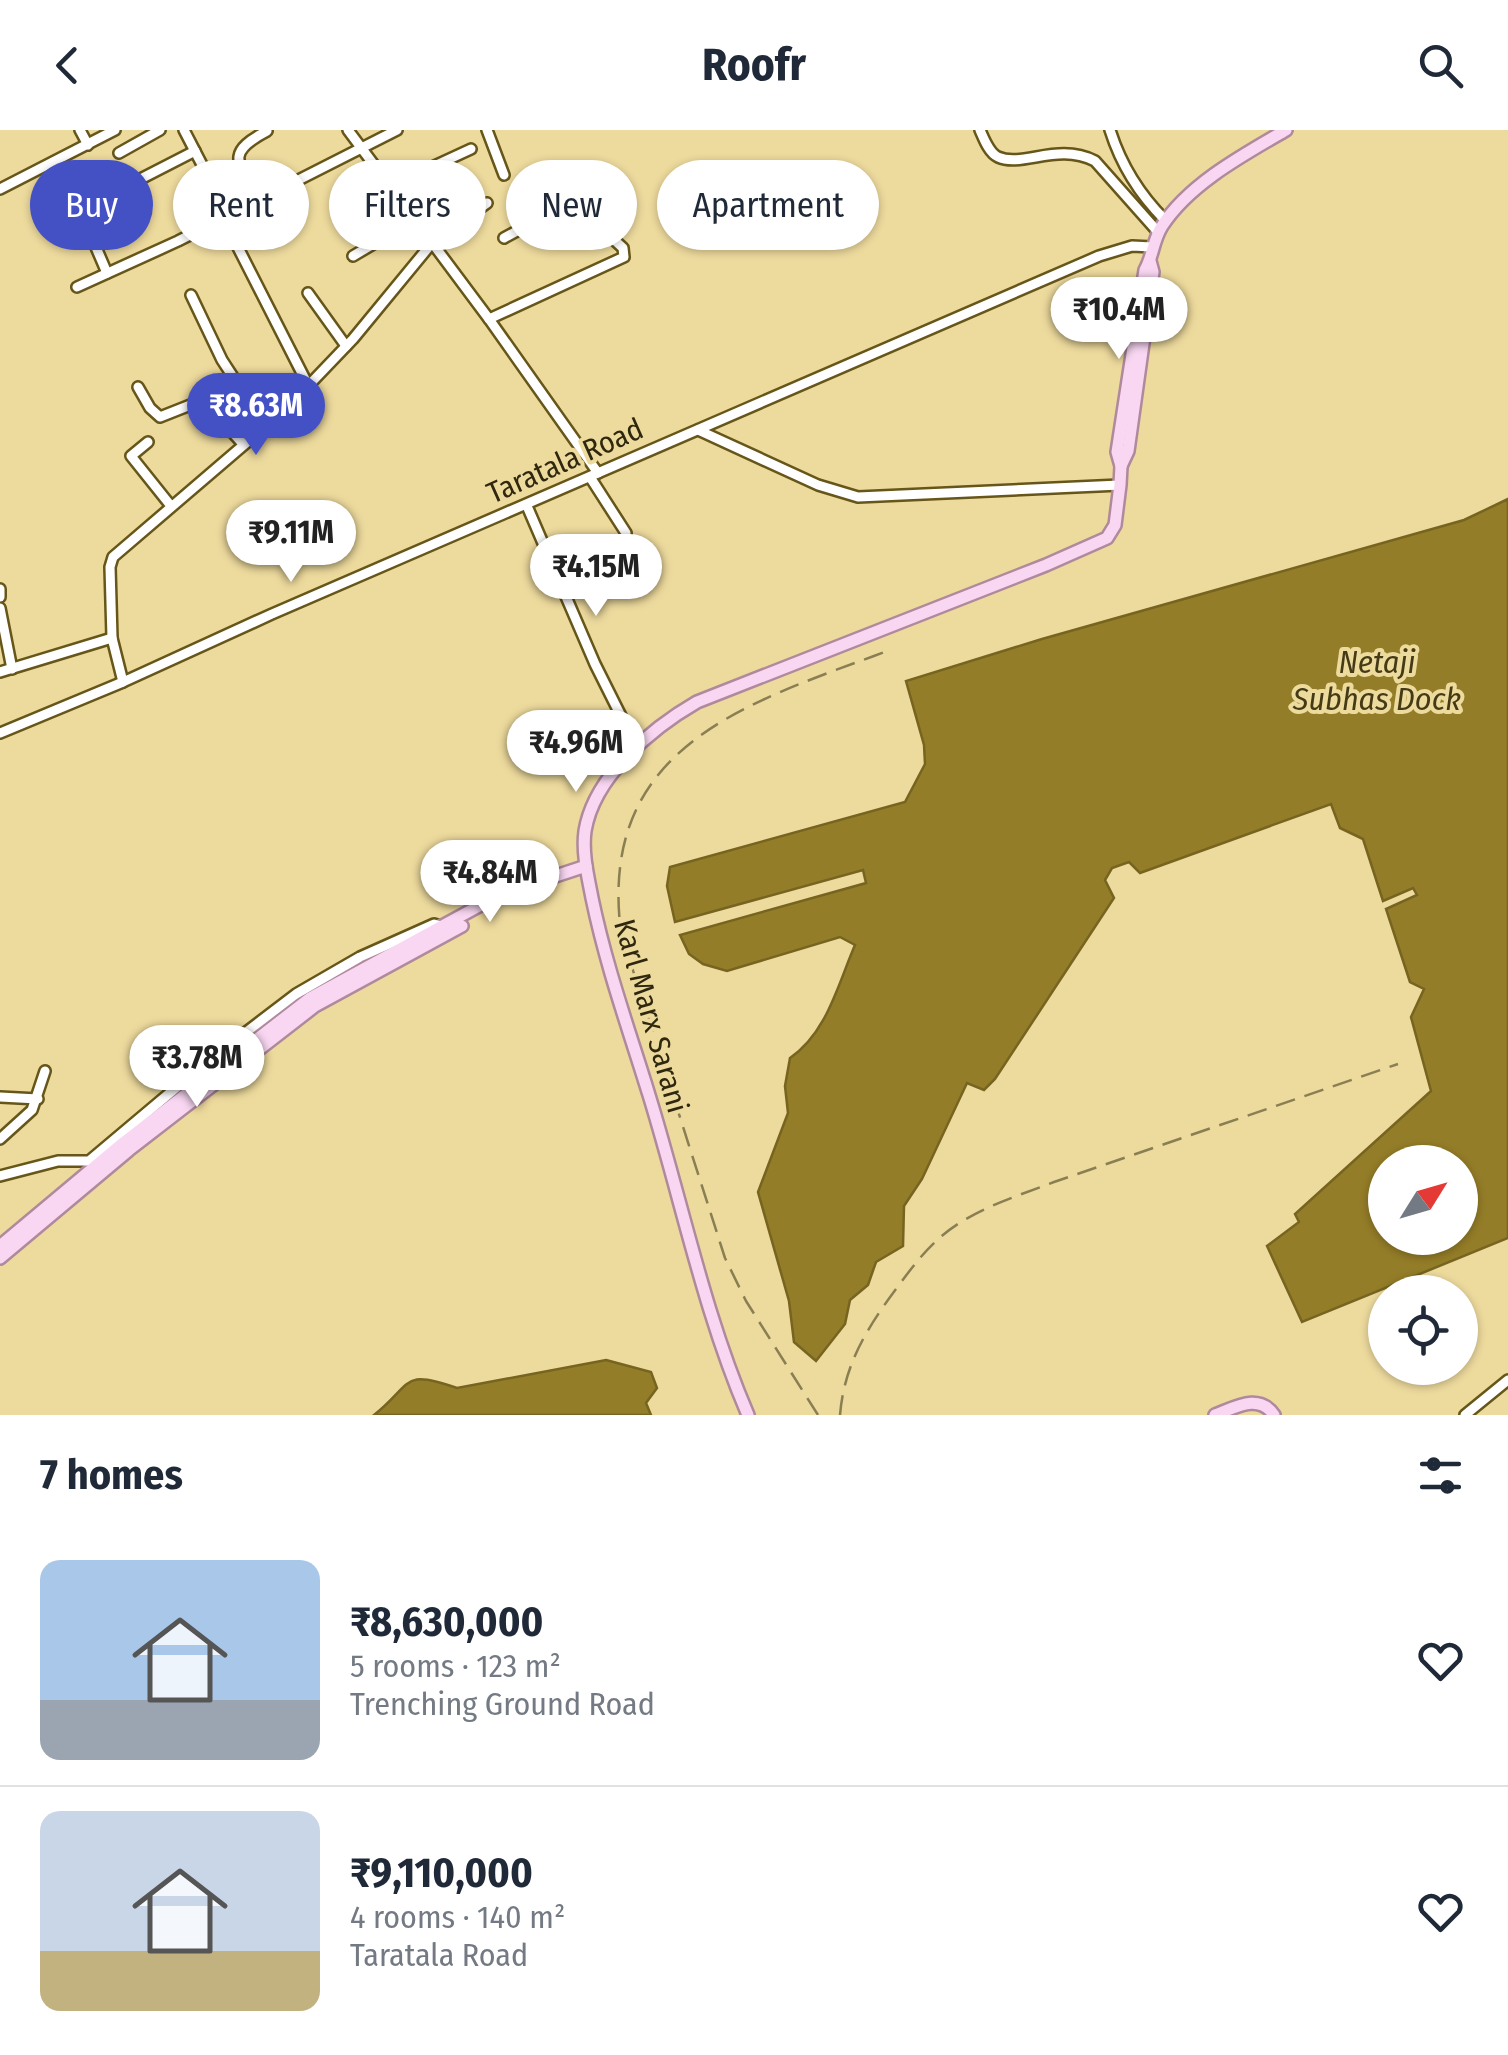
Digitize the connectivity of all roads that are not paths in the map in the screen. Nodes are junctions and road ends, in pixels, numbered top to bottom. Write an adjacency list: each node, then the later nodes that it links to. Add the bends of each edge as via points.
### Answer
1 (80, 130): 12 (street)
2 (115, 130): 12 (street)
3 (160, 130): 16 (street)
4 (184, 130): 15 (street)
5 (267, 130): 19 (street, via 241,146)
6 (348, 130): 13 (street)
7 (396, 130): 13 (street)
8 (487, 130): 25 (street)
9 (980, 130): 28 (street, via 998,157 1061,153 1095,160)
10 (1110, 130): 27 (street, via 1125,168)
11 (1286, 130): 27 (main road, Karl Marx Sarani, via 1210,179)
12 (88, 145): 17 (street)
13 (362, 148): 20 (street); 24 (street)
14 (471, 148): 21 (street)
15 (195, 151): 18 (street); 22 (street)
16 (119, 153)
17 (58, 160)
18 (199, 160)
19 (241, 160)
20 (371, 160)
21 (449, 160)
22 (153, 173)
23 (30, 174): 26 (street)
24 (309, 174)
25 (504, 175)
26 (0, 189)
27 (1165, 220): 28 (main road, Karl Marx Sarani)
28 (1158, 232): 30 (main road, Karl Marx Sarani)
29 (173, 242): 38 (street)
30 (1152, 247): 47 (street, Taratala Road, via 1098,256); 51 (main road, Karl Marx Sarani, via 1117,452)
31 (97, 250): 38 (street)
32 (242, 250): 44 (street)
33 (363, 250): 37 (street)
34 (427, 250): 43 (street)
35 (436, 250): 42 (street)
36 (623, 250): 42 (street, via 622,260)
37 (353, 256)
38 (107, 274): 39 (street)
39 (77, 288)
40 (308, 293): 43 (street)
41 (191, 295): 46 (street)
42 (489, 320): 50 (street)
43 (346, 346): 44 (street)
44 (308, 386): 46 (street)
45 (138, 387): 49 (street, via 160,417 202,400)
46 (265, 426): 49 (street)
47 (698, 430): 50 (street, Taratala Road); 51 (street, via 818,485 858,496)
48 (148, 442): 52 (street, via 131,456)
49 (243, 444): 52 (street)
50 (594, 475): 53 (street, Taratala Road); 54 (street)
51 (1120, 485): 63 (main road, Karl Marx Sarani, via 1107,538 718,692 663,722)
52 (171, 506): 58 (street, via 113,557)
53 (527, 506): 61 (street, Taratala Road); 63 (street)
54 (626, 533)
55 (0, 589): 56 (street)
56 (0, 598)
57 (0, 608): 59 (street)
58 (112, 638): 59 (street); 61 (street)
59 (12, 668): 60 (street)
60 (0, 672)
61 (123, 682): 62 (street, Taratala Road)
62 (0, 733)
63 (636, 746): 64 (main road, Karl Marx Sarani, via 593,806 585,830)
64 (586, 866): 65 (main road, via 522,889); 75 (main road, Karl Marx Sarani, via 599,936)
65 (446, 931): 66 (main road); 71 (street, via 434,924 296,994 88,1161 58,1161)
66 (386, 963): 72 (main road, via 310,998); 73 (main road, via 315,1006)
67 (45, 1071): 69 (street)
68 (0, 1097): 69 (street)
69 (38, 1100): 70 (street)
70 (0, 1139)
71 (0, 1176)
72 (0, 1246)
73 (0, 1258)
74 (1508, 1380): 78 (street)
75 (748, 1415)
76 (1215, 1415): 77 (main road, via 1253,1402)
77 (1274, 1415)
78 (1465, 1415)

